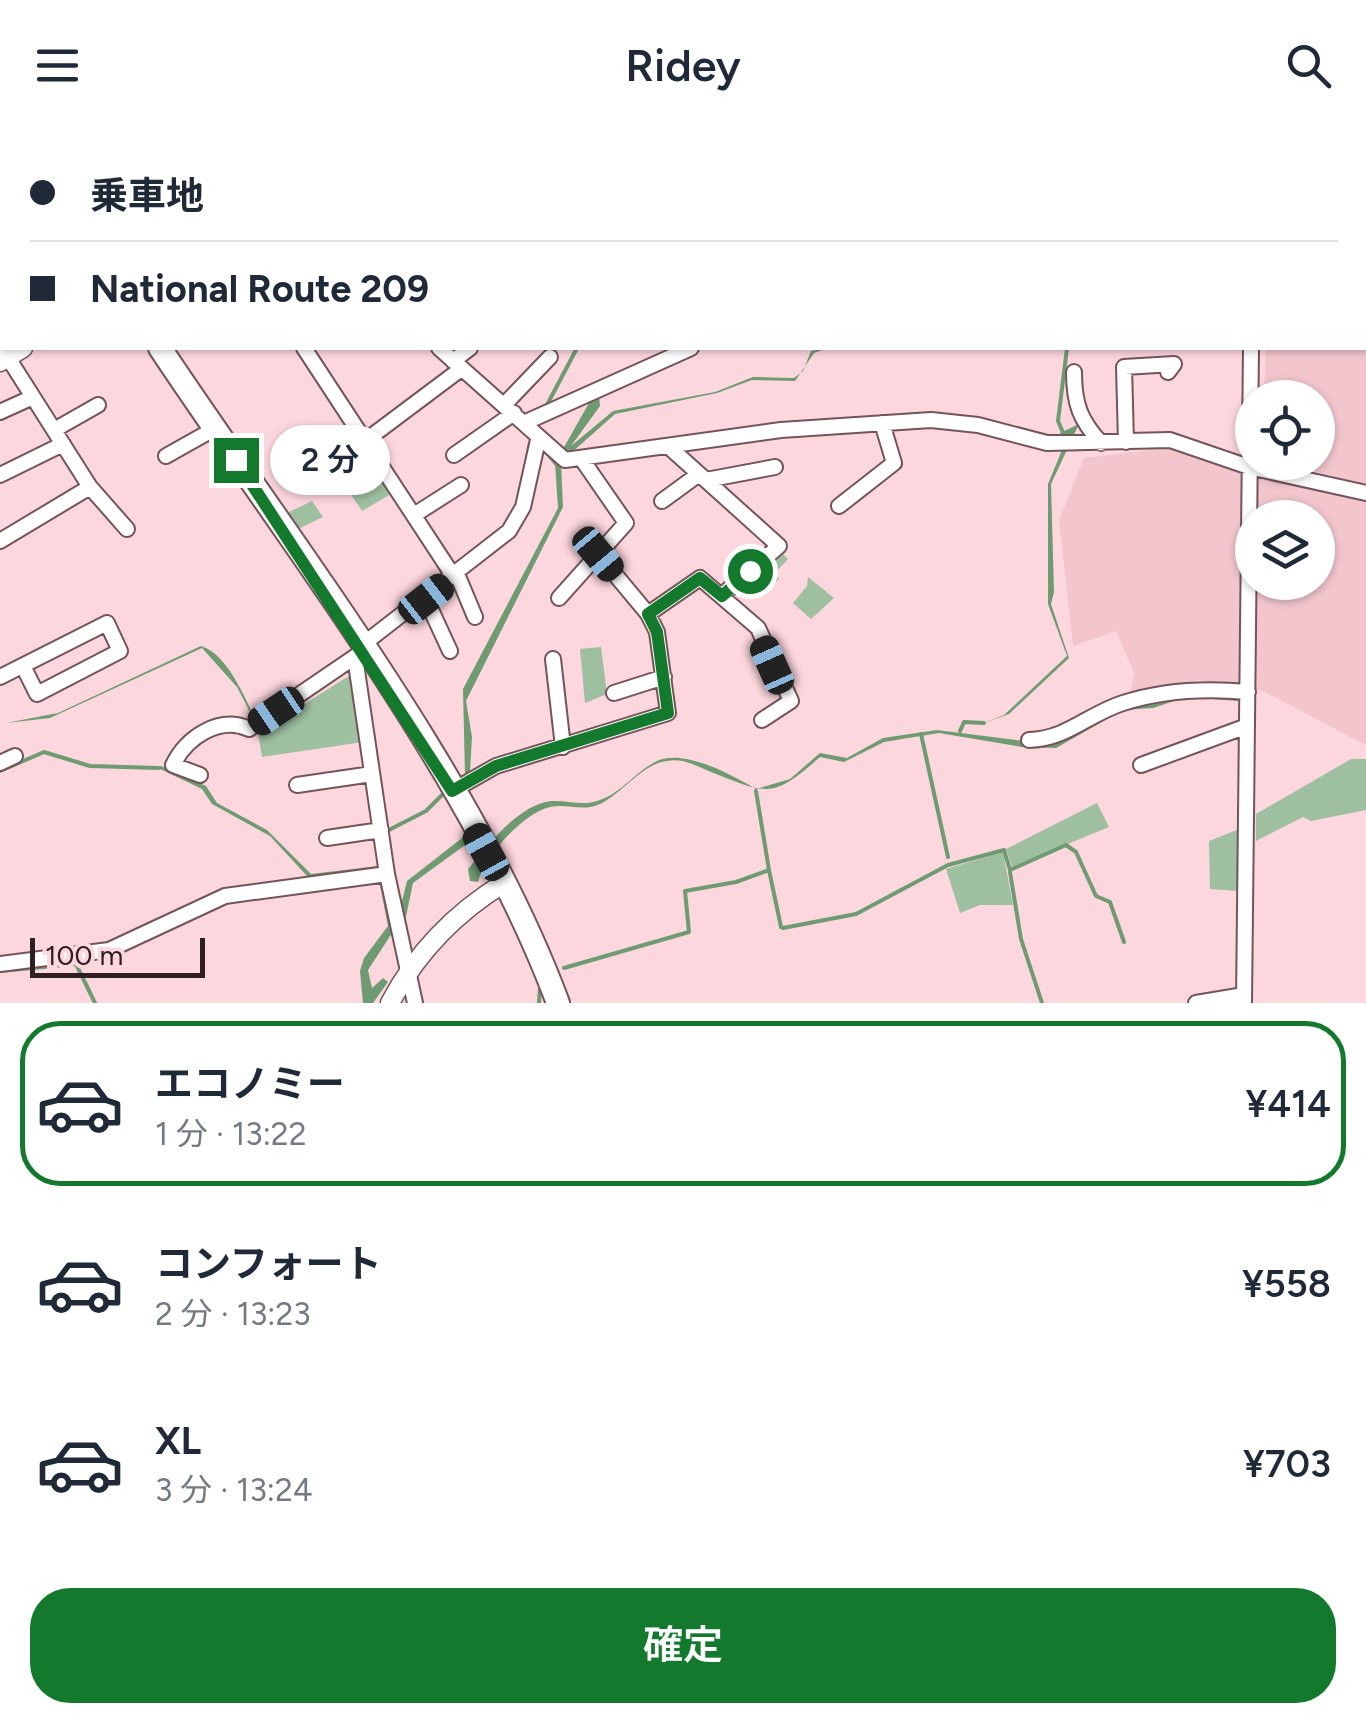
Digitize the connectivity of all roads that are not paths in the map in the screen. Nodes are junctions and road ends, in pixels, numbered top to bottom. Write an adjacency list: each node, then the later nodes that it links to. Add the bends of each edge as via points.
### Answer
1 (161, 350): 18 (highway)
2 (305, 350): 21 (street)
3 (441, 350): 9 (street)
4 (468, 350): 9 (street)
5 (686, 350): 16 (street)
6 (1251, 350): 12 (street)
7 (8, 353): 13 (street)
8 (550, 357): 16 (street)
9 (457, 365): 16 (street); 21 (street)
10 (1074, 372): 23 (street, via 1074,403)
11 (1168, 372): 22 (street, via 1174,364 1124,366)
12 (1250, 380)
13 (33, 397): 15 (street); 19 (street)
14 (98, 405): 19 (street)
15 (0, 412)
16 (515, 413): 20 (street); 26 (street)
17 (882, 424): 23 (street, via 932,420 1048,443); 25 (street); 39 (street, via 894,463)
18 (214, 429): 27 (street); 50 (highway)
19 (54, 430): 24 (street)
20 (538, 440): 28 (street, via 566,460); 44 (street, via 524,508 509,531)
21 (365, 441): 40 (street)
22 (1126, 442): 23 (street); 29 (street, via 1170,440)
23 (1101, 443)
24 (63, 444): 31 (street); 36 (street)
25 (668, 446): 28 (street); 32 (street)
26 (454, 455)
27 (166, 456)
28 (581, 458): 43 (street, via 626,523)
29 (1235, 462)
30 (774, 467): 32 (street)
31 (0, 475)
32 (702, 477): 38 (street); 45 (street, via 779,546)
33 (1249, 480): 56 (street)
34 (1308, 480): 37 (street)
35 (461, 485): 40 (street)
36 (90, 487): 41 (street); 42 (street)
37 (1366, 493)
38 (662, 501)
39 (839, 506)
40 (414, 515): 44 (street)
41 (127, 529)
42 (0, 540)
43 (598, 554): 46 (street); 48 (street)
44 (456, 576): 47 (street); 49 (street)
45 (722, 596): 48 (street, via 700,578); 58 (street, via 758,628 792,701)
46 (559, 598)
47 (426, 599): 50 (street); 51 (street)
48 (648, 614): 55 (street)
49 (475, 617)
50 (360, 651): 65 (street); 66 (street, via 249,729 228,724 191,739 173,765); 68 (highway)
51 (450, 651)
52 (553, 659): 61 (street)
53 (24, 668): 53 (street, via 107,623 120,651 37,694); 54 (street)
54 (0, 677)
55 (664, 677): 57 (street); 61 (street, via 668,713)
56 (1248, 692): 59 (street); 60 (street, via 1206,688 1124,702 1055,739)
57 (614, 693)
58 (762, 720)
59 (1247, 726): 64 (street); 75 (street)
60 (1028, 740)
61 (563, 747): 68 (street, via 496,766)
62 (15, 756): 63 (street)
63 (0, 763)
64 (1141, 765)
65 (372, 774): 67 (street); 69 (street)
66 (200, 775)
67 (297, 785)
68 (452, 791): 72 (highway)
69 (380, 830): 70 (street); 71 (street)
70 (326, 838)
71 (387, 874): 73 (street, via 225,896 110,950); 74 (street)
72 (504, 883): 74 (street, via 476,900); 78 (highway)
73 (0, 964)
74 (408, 969): 76 (street); 77 (street)
75 (1244, 999): 79 (street)
76 (390, 1003)
77 (415, 1003)
78 (558, 1003)
79 (1196, 1003)

